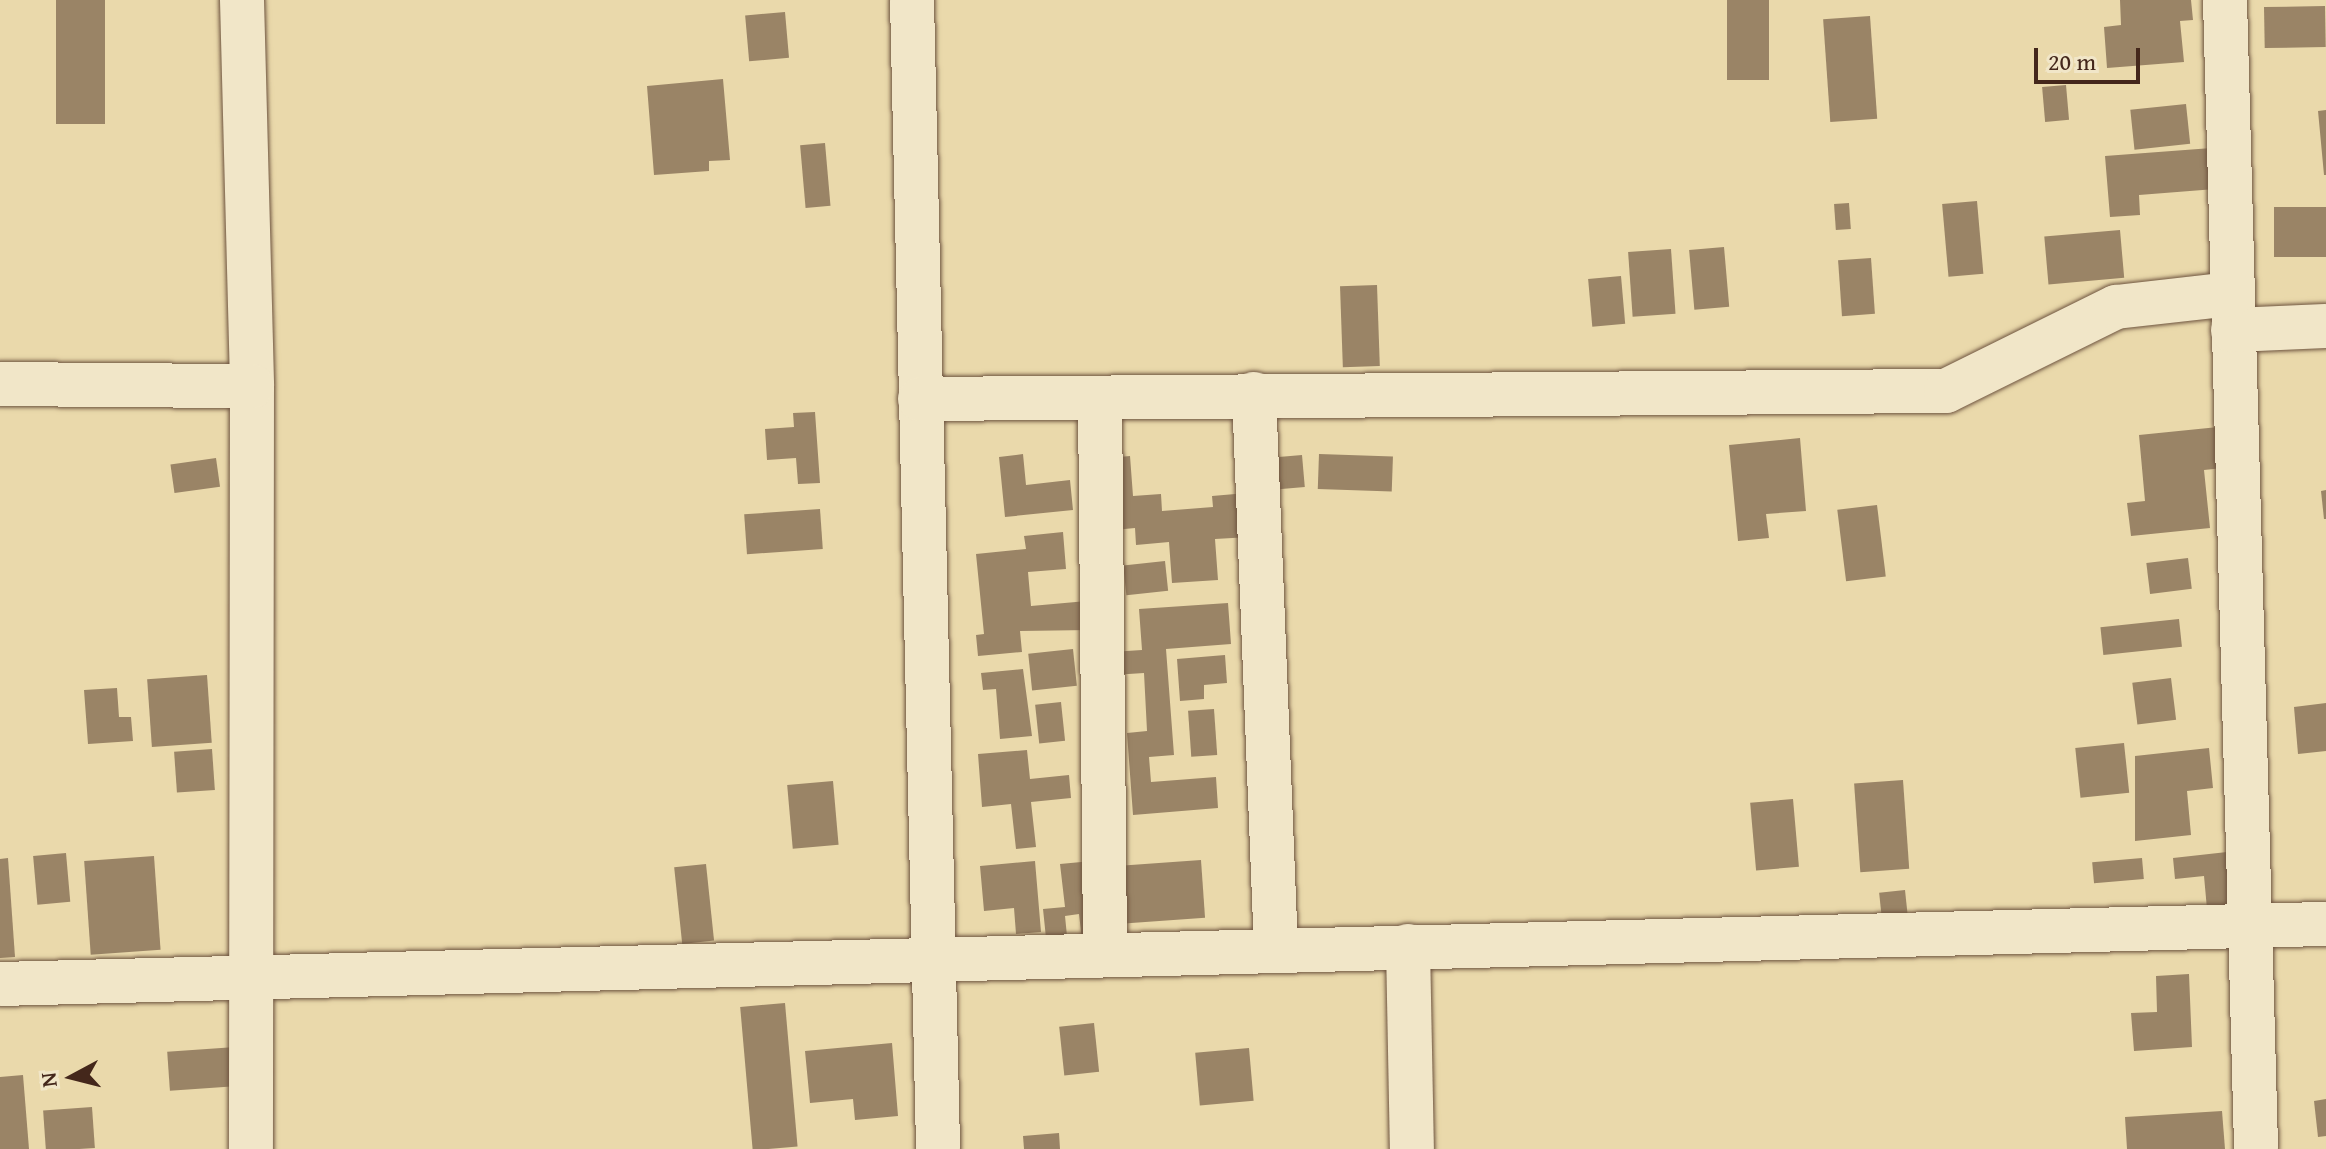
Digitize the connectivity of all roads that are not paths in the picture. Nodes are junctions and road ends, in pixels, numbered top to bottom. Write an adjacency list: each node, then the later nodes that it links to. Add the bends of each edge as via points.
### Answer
1 (242, 0): 7 (street)
2 (912, 0): 10 (street)
3 (2225, 0): 4 (street)
4 (2232, 312): 5 (street); 8 (street, via 2116,307 1946,391); 12 (street)
5 (2326, 326)
6 (0, 384): 7 (street)
7 (252, 386): 17 (street)
8 (1254, 394): 9 (street); 14 (street)
9 (1100, 398): 10 (street); 15 (street)
10 (920, 399): 16 (street)
11 (2326, 924): 12 (street)
12 (2247, 927): 13 (street); 22 (street)
13 (1408, 946): 14 (street); 21 (street)
14 (1276, 948): 15 (street)
15 (1105, 952): 16 (street)
16 (932, 956): 17 (street); 20 (street)
17 (250, 979): 18 (street); 19 (street)
18 (0, 984)
19 (251, 1149)
20 (938, 1149)
21 (1412, 1149)
22 (2256, 1149)

